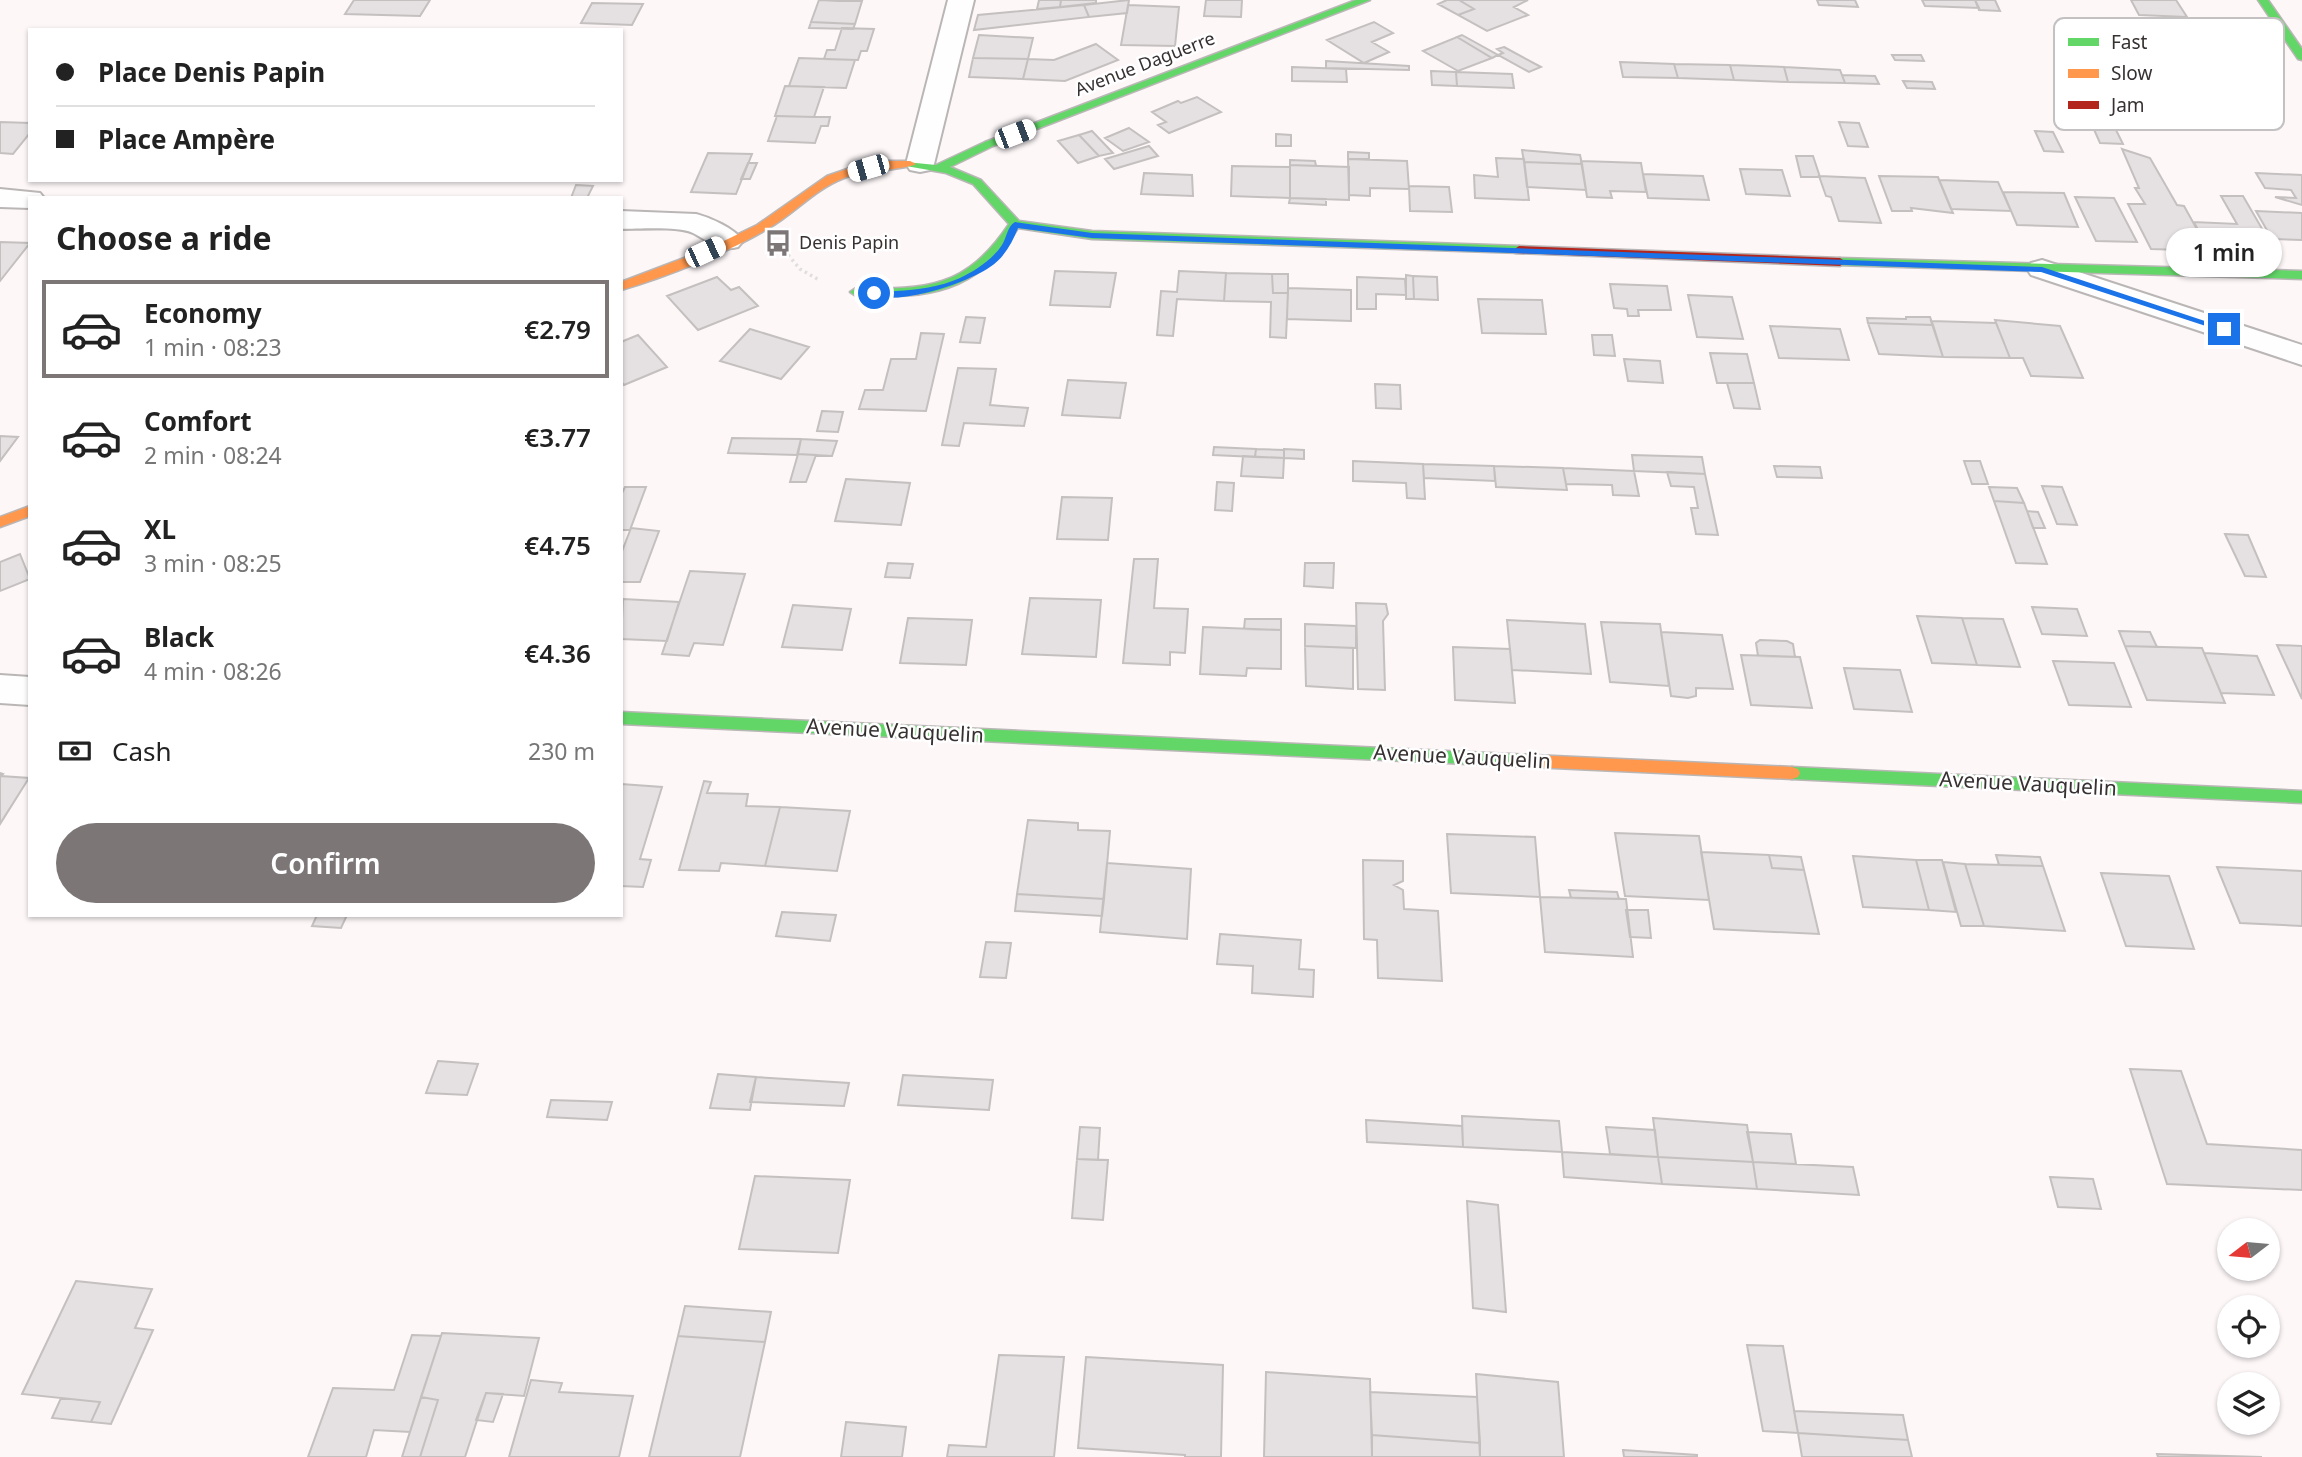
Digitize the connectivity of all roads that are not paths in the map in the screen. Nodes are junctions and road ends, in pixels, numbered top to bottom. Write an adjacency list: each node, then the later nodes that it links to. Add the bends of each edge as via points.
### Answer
1 (961, 0): 7 (street)
2 (1365, 0): 7 (street, Avenue Daguerre)
3 (2263, 0): 4 (street)
4 (2275, 18)
5 (2284, 31): 6 (street)
6 (2302, 57)
7 (930, 165): 11 (street, via 967,177 990,191); 12 (street, via 868,168 837,177 811,190 779,218)
8 (0, 198): 9 (street)
9 (28, 199)
10 (623, 220): 12 (street, via 696,223)
11 (1015, 225): 13 (street, via 1092,235); 16 (street, via 1006,246 989,264 962,280 905,293)
12 (728, 241): 15 (street)
13 (2042, 269): 14 (street); 17 (street)
14 (2302, 275)
15 (623, 285)
16 (856, 292)
17 (2302, 355)
18 (28, 512): 19 (street)
19 (0, 522)
20 (0, 689): 21 (street)
21 (28, 691)
22 (623, 718): 23 (street, Avenue Vauquelin)
23 (2302, 797)

